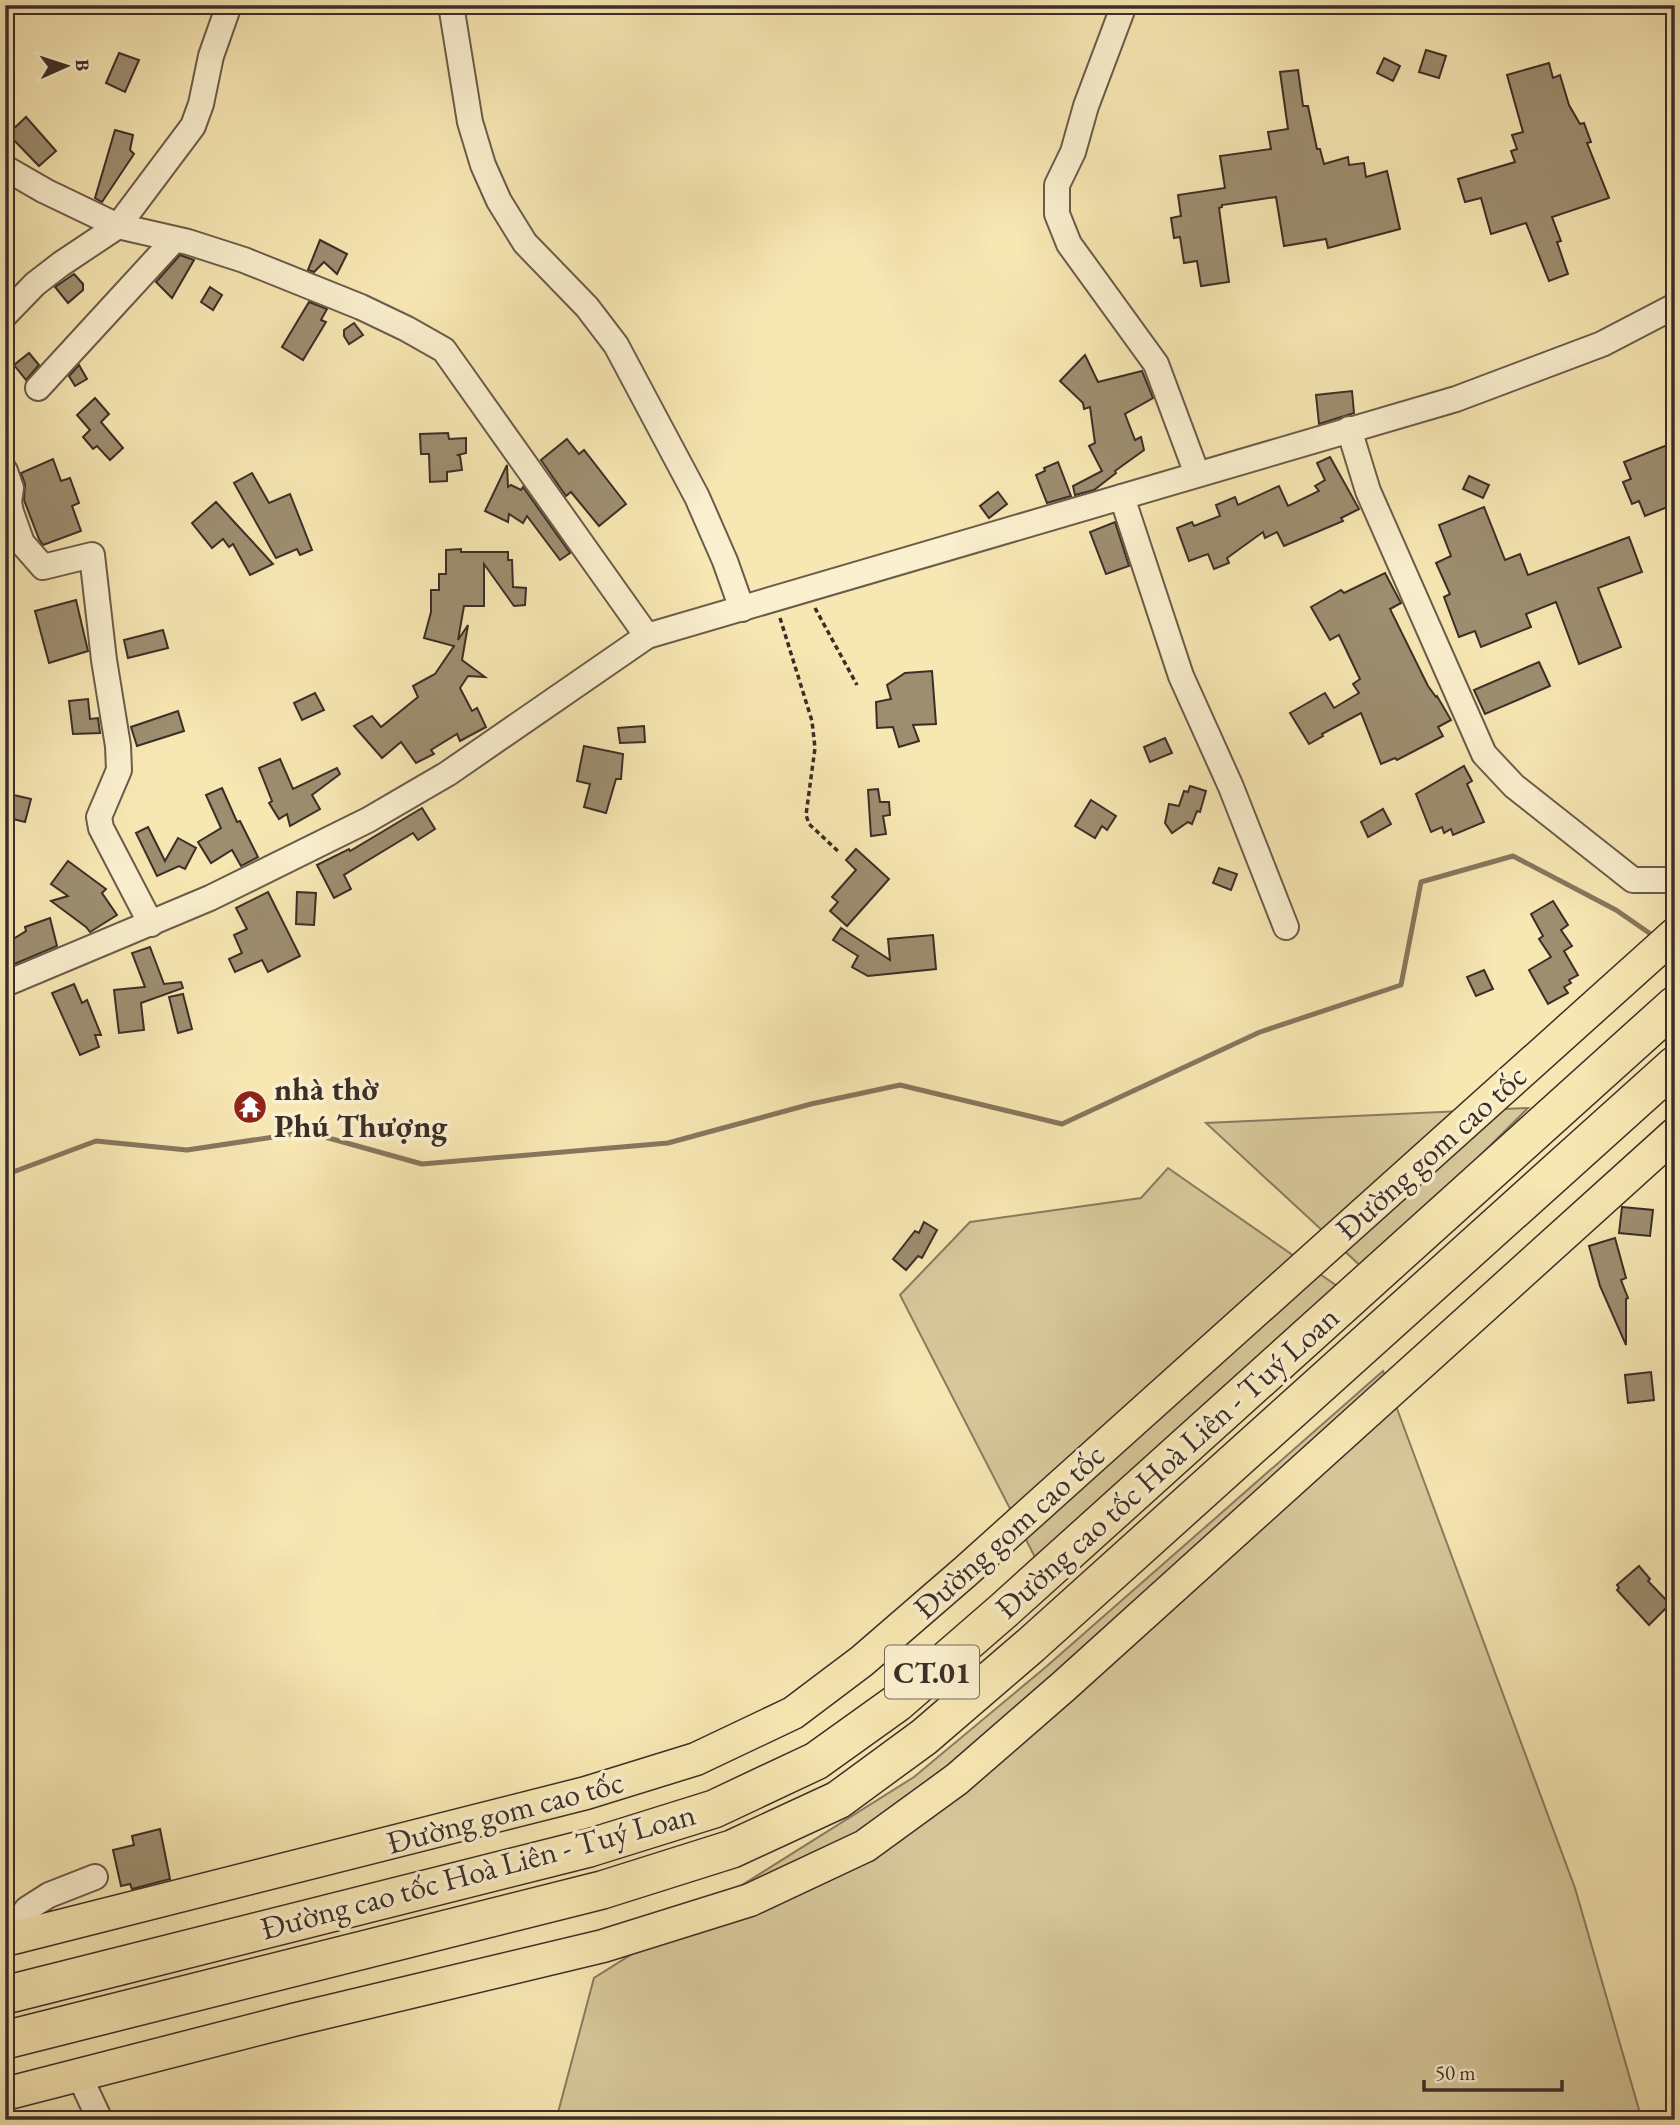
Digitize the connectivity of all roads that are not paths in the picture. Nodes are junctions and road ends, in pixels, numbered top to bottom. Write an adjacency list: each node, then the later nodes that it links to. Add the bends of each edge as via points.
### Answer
1 (229, 5): 5 (street, via 193,126)
2 (450, 5): 14 (street, via 470,122 499,201 525,243 587,307 616,345 697,497)
3 (1124, 5): 12 (street, via 1057,185 1057,214 1069,244 1156,364)
4 (5, 168): 5 (street)
5 (118, 226): 6 (street); 8 (street, via 52,271)
6 (174, 240): 9 (street); 15 (street, via 244,260 349,303 444,351)
7 (1675, 306): 10 (street, via 1590,349 1456,399)
8 (5, 315)
9 (38, 388)
10 (1349, 429): 12 (street); 16 (street, via 1368,491 1484,754 1514,786 1633,880)
11 (5, 471): 17 (street, via 11,512 22,543 43,567 92,555 119,770 99,817)
12 (1197, 474): 13 (street)
13 (1122, 497): 14 (street); 18 (street, via 1181,676)
14 (742, 609): 15 (street)
15 (647, 636): 17 (street, via 447,774 368,820)
16 (1675, 880)
17 (151, 924): 20 (street)
18 (1286, 927)
19 (1675, 934): 25 (main road, Đường gom cao tốc, via 966,1571 862,1661 793,1713 696,1759 586,1793)
20 (5, 984)
21 (1673, 1007): 26 (highway, Đường cao tốc Hoà Liên - Tuý Loan / CT.01, via 1003,1611 897,1703 816,1761 714,1809 589,1847)
22 (1675, 1065): 27 (highway, Đường cao tốc Hoà Liên - Tuý Loan / CT.01, via 1031,1645 924,1737 838,1800 732,1849 601,1890)
23 (1675, 1134): 28 (main road, via 1064,1686 957,1779 865,1846 750,1900 603,1946)
24 (94, 1877): 25 (street, via 27,1909)
25 (5, 1940)
26 (5, 1995)
27 (5, 2040)
28 (79, 2075): 29 (main road); 30 (street)
29 (5, 2094)
30 (100, 2120)

